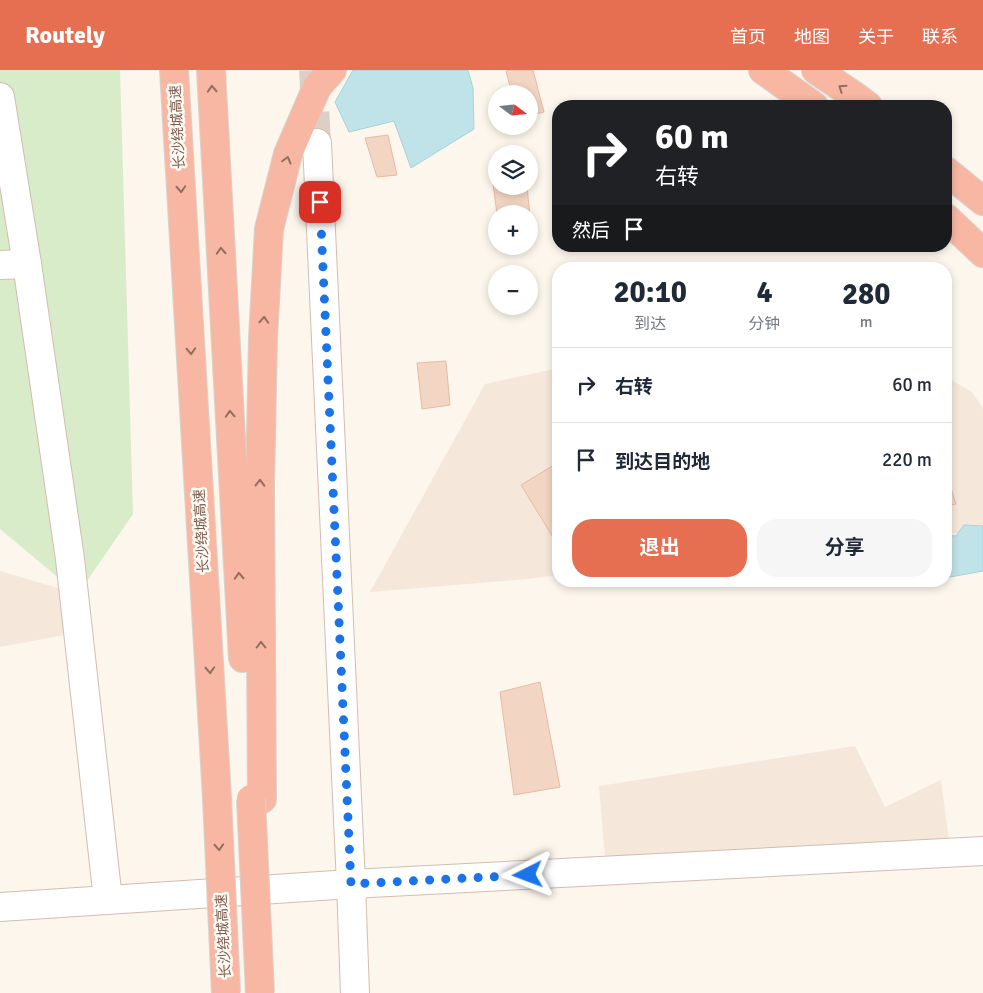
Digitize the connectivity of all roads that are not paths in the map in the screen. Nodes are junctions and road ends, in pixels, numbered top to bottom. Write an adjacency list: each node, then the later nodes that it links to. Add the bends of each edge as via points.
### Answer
1 (170, 70): 10 (highway)
2 (174, 70): 10 (highway, 长沙绕城高速)
3 (211, 70): 18 (highway, one-way to 3)
4 (332, 70): 18 (highway, one-way to 4, via 263,338 269,229 288,154 318,87)
5 (764, 70): 8 (highway)
6 (816, 70): 9 (highway, one-way to 6)
7 (0, 97): 16 (street)
8 (806, 100)
9 (861, 100)
10 (178, 142): 23 (highway, 长沙绕城高速, one-way to 23, bridge)
11 (317, 143): 20 (street)
12 (952, 176): 13 (highway)
13 (983, 201)
14 (952, 224): 15 (highway)
15 (983, 253)
16 (27, 264): 17 (street); 21 (street, via 70,559)
17 (0, 265)
18 (256, 799): 24 (highway, bridge)
19 (983, 851): 20 (street)
20 (351, 884): 21 (street); 25 (street)
21 (108, 900): 22 (street)
22 (0, 907)
23 (226, 993)
24 (260, 993)
25 (355, 993)

